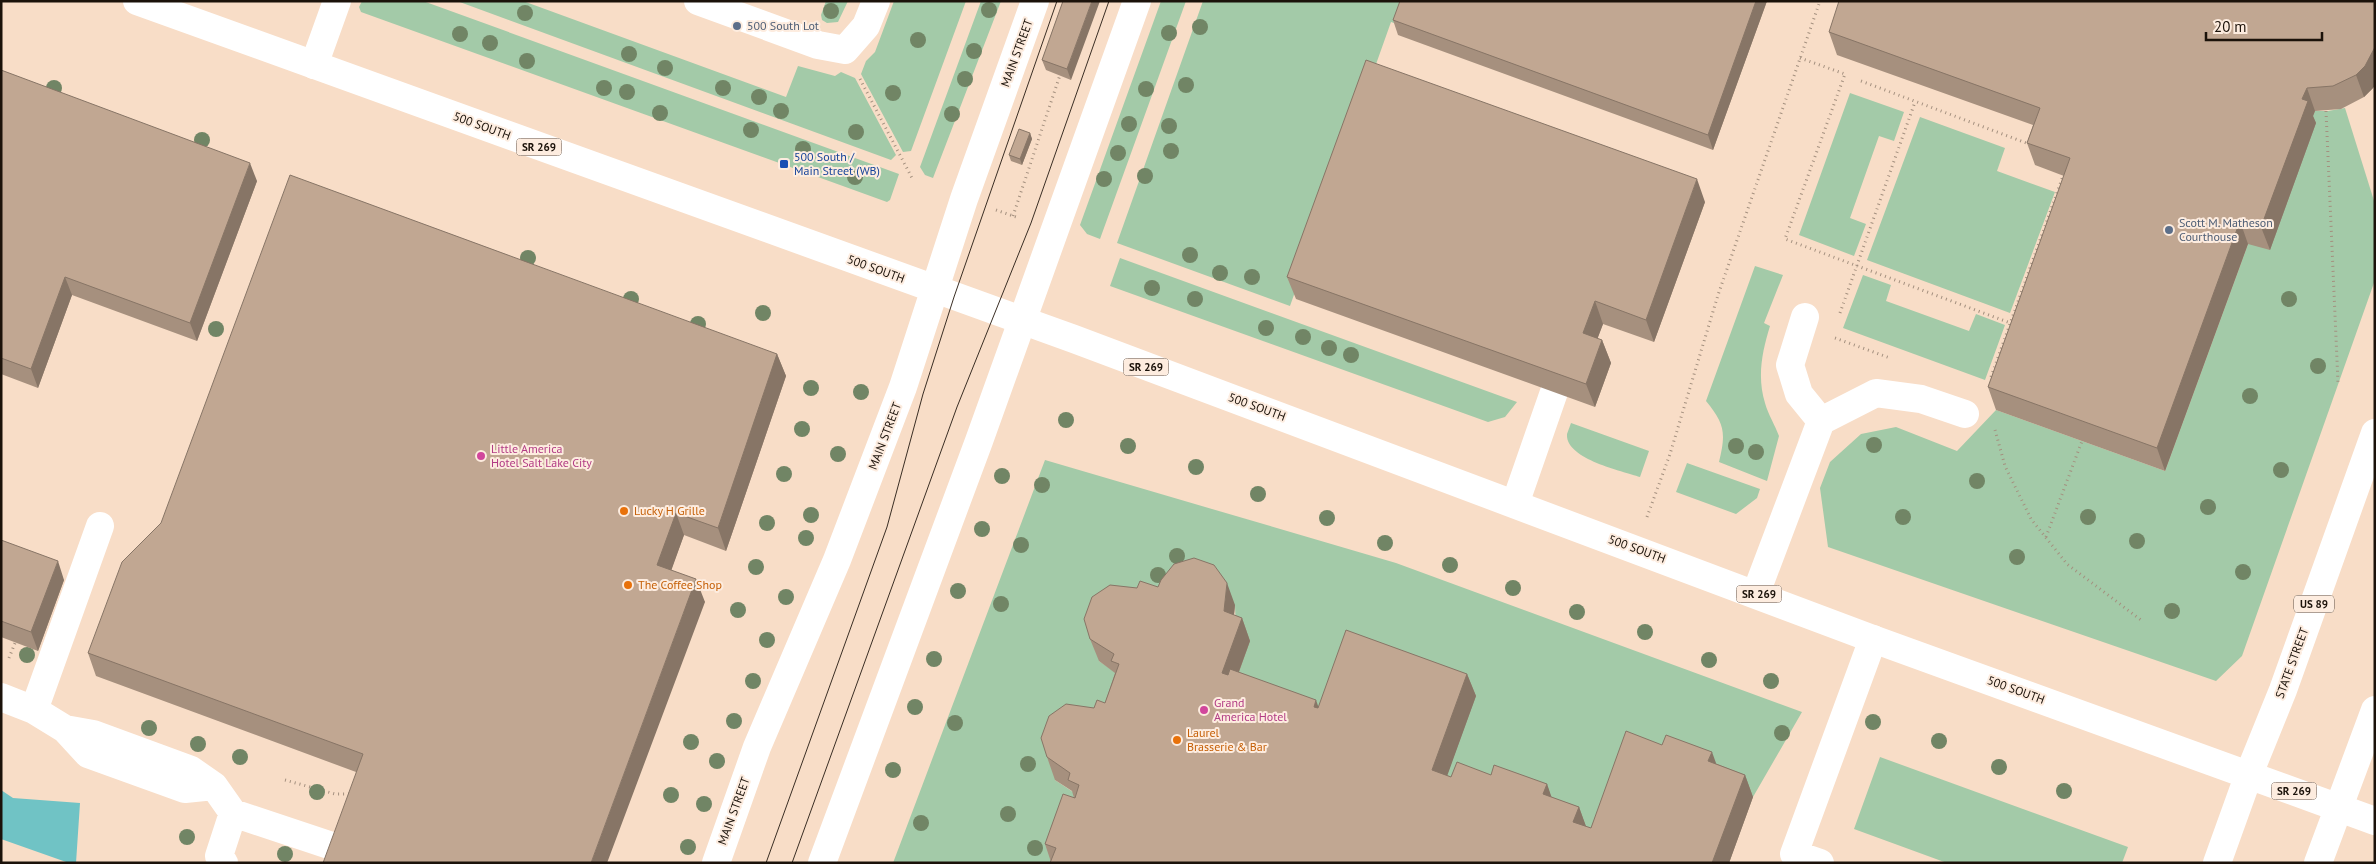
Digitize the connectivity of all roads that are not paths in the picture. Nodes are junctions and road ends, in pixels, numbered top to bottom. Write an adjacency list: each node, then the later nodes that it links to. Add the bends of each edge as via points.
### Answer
1 (137, 1): 7 (main road, 500 SOUTH / SR 269)
2 (337, 1): 7 (main road)
3 (698, 1): 4 (main road, via 818,45 845,50 866,26)
4 (876, 1)
5 (1035, 1): 8 (main road, MAIN STREET)
6 (1137, 1): 10 (main road)
7 (314, 65): 8 (main road, 500 SOUTH / SR 269)
8 (935, 290): 10 (main road, 500 SOUTH / SR 269); 28 (main road, MAIN STREET, via 860,501 757,747)
9 (1805, 317): 13 (main road, via 1790,365 1799,394)
10 (1022, 322): 15 (main road, 500 SOUTH / SR 269); 29 (main road)
11 (1554, 392): 15 (main road)
12 (1965, 414): 13 (main road, via 1921,399 1876,393)
13 (1820, 421): 17 (main road)
14 (2375, 434): 22 (main road, STATE STREET / US 89, via 2283,690)
15 (1515, 504): 17 (main road, 500 SOUTH / SR 269)
16 (100, 526): 20 (main road)
17 (1756, 593): 18 (main road, 500 SOUTH / SR 269)
18 (1872, 638): 22 (main road, 500 SOUTH / SR 269); 30 (main road, via 1794,854)
19 (1, 698): 20 (main road)
20 (34, 710): 24 (main road, via 66,729 93,734 192,770 214,786)
21 (2375, 710): 23 (main road)
22 (2249, 774): 23 (main road, 500 SOUTH / SR 269); 31 (main road, STATE STREET / US 89)
23 (2339, 808): 25 (main road, 500 SOUTH); 32 (main road)
24 (233, 813): 26 (main road); 27 (main road)
25 (2375, 821)
26 (344, 850)
27 (218, 861)
28 (716, 863)
29 (822, 863)
30 (1820, 863)
31 (2217, 863)
32 (2318, 863)

